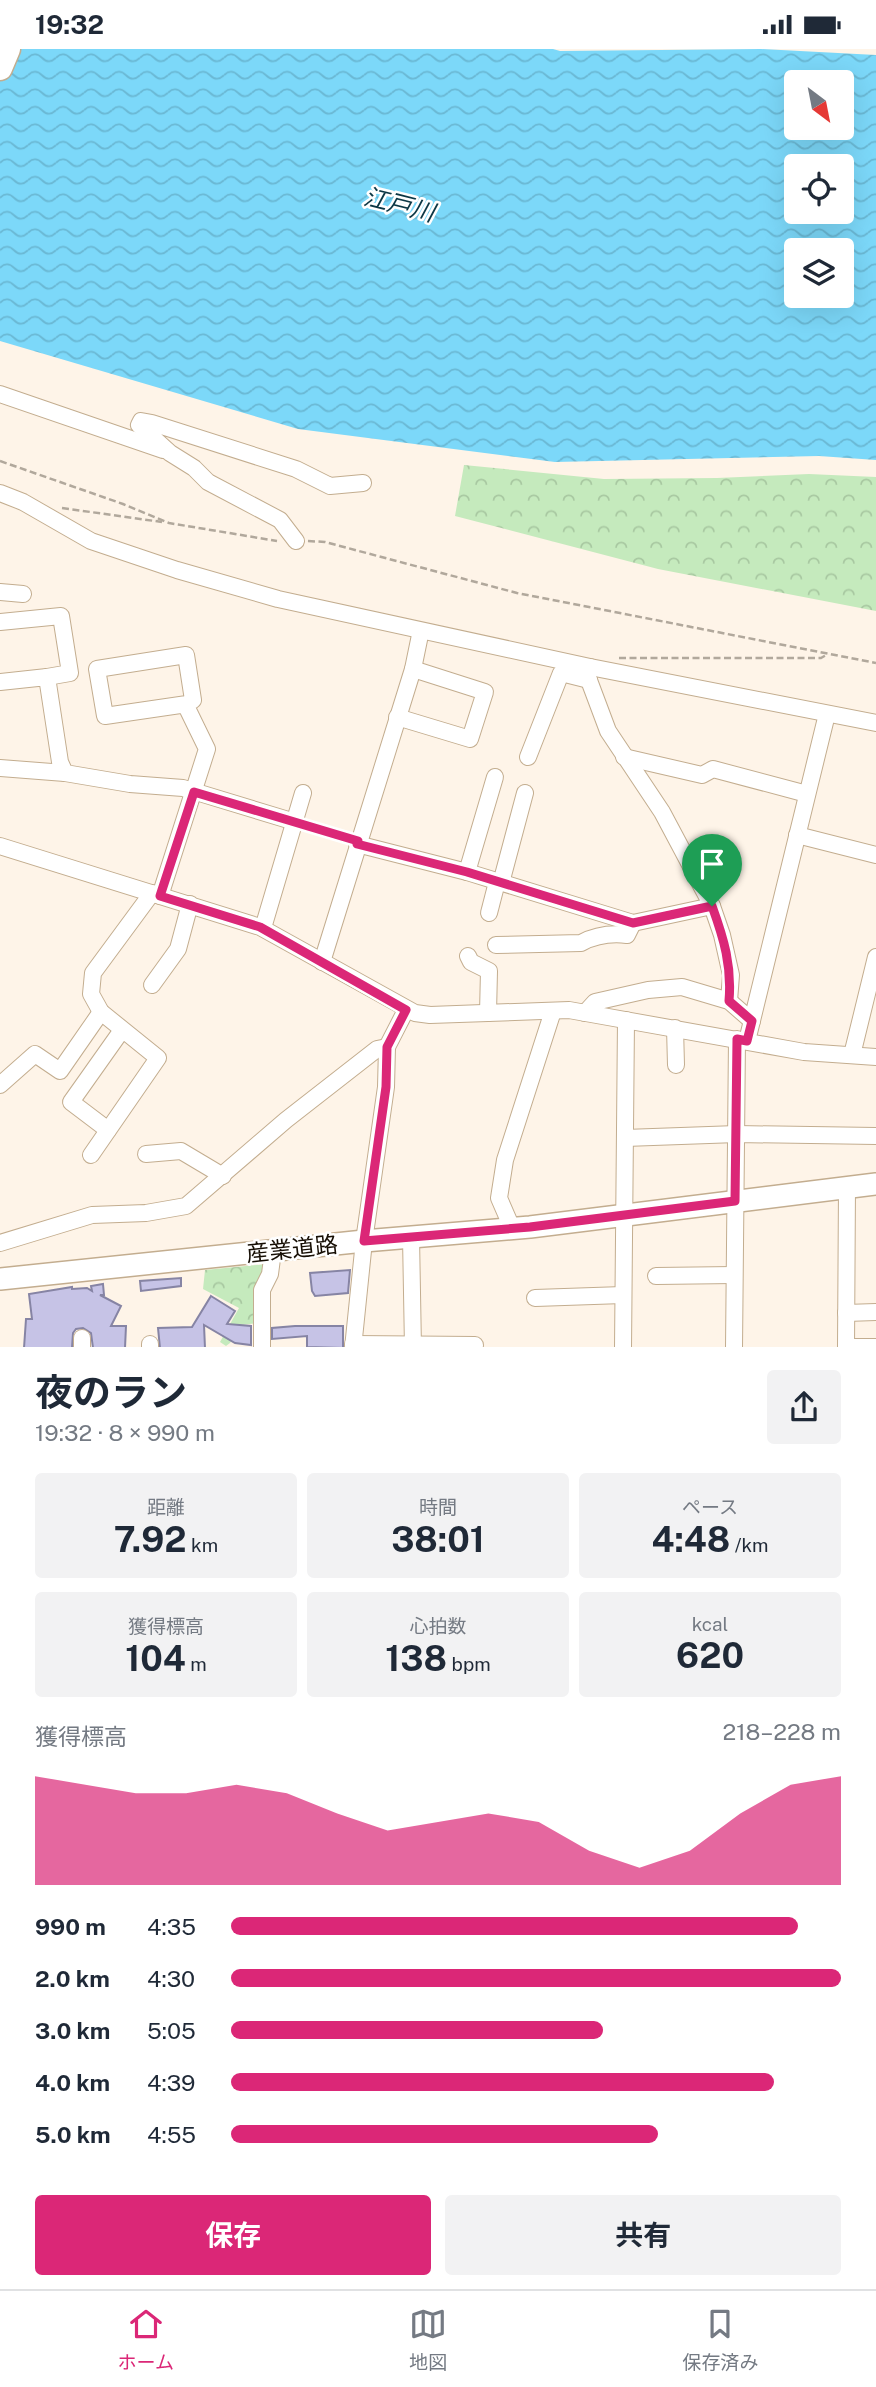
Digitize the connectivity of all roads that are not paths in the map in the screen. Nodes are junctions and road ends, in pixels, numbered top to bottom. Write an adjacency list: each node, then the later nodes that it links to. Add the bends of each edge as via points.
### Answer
1 (8, 49): 2 (highway)
2 (0, 68)
3 (0, 394): 4 (street)
4 (170, 453): 5 (street, via 139,425 141,421 296,469 330,486); 7 (street, via 208,482 280,520)
5 (363, 483)
6 (0, 493): 13 (street, via 91,541 177,570 278,599)
7 (296, 541)
8 (0, 593): 9 (street)
9 (23, 594)
10 (0, 622): 14 (street, via 61,616 70,673)
11 (420, 635): 12 (street)
12 (412, 669): 18 (street); 18 (street, via 485,692 470,739)
13 (589, 673): 17 (street); 20 (street, via 561,673); 21 (street, via 608,731)
14 (47, 677): 15 (street); 23 (street)
15 (0, 682)
16 (187, 704): 16 (street, via 193,700 186,655 97,669 105,716); 25 (street, via 207,749)
17 (827, 714): 19 (street); 28 (street)
18 (397, 717): 31 (street)
19 (876, 723)
20 (528, 757)
21 (624, 757): 28 (street, via 702,775 713,769); 38 (street, via 662,812)
22 (0, 768): 23 (street)
23 (65, 773): 25 (street)
24 (495, 777): 34 (street)
25 (194, 792): 29 (street); 36 (street)
26 (303, 793): 29 (street)
27 (525, 793): 35 (street)
28 (807, 794): 30 (street)
29 (295, 822): 41 (street)
30 (797, 835): 33 (street); 54 (street)
31 (357, 843): 34 (street); 45 (street)
32 (0, 846): 36 (street)
33 (876, 855)
34 (467, 872): 35 (street)
35 (499, 883): 39 (street); 40 (street)
36 (156, 894): 37 (street); 50 (street, via 93,973 91,994)
37 (190, 904): 41 (street); 46 (street, via 178,949)
38 (712, 906): 40 (street); 47 (street, via 731,975)
39 (489, 913)
40 (633, 923): 42 (street, via 627,935 612,933 581,943)
41 (263, 928): 45 (street)
42 (496, 944)
43 (468, 956): 51 (street, via 488,971)
44 (876, 957): 59 (street)
45 (322, 962): 48 (street)
46 (152, 985)
47 (729, 1001): 52 (street, via 682,987 665,988 595,1002); 54 (street)
48 (406, 1010): 51 (street, via 430,1015); 58 (street)
49 (552, 1011): 51 (street); 52 (street); 74 (street, via 505,1160 499,1198)
50 (101, 1013): 56 (street); 62 (street, via 60,1071 35,1053)
51 (488, 1013)
52 (585, 1013): 53 (street)
53 (626, 1020): 55 (street); 66 (street)
54 (752, 1021): 57 (street)
55 (676, 1028): 57 (street); 61 (street)
56 (122, 1030): 63 (street, via 158,1058); 63 (street, via 71,1102)
57 (742, 1040): 59 (street, via 804,1052); 64 (street)
58 (387, 1047): 69 (street, via 377,1049 286,1120); 76 (street, via 386,1087)
59 (852, 1055): 60 (street)
60 (876, 1057)
61 (676, 1065)
62 (0, 1085)
63 (108, 1130): 67 (street)
64 (737, 1134): 65 (street); 66 (street); 72 (street)
65 (876, 1136)
66 (625, 1138): 73 (street)
67 (91, 1154)
68 (146, 1154): 69 (street, via 181,1151)
69 (223, 1176): 77 (street, via 187,1206 92,1215)
70 (876, 1184): 71 (main road, 産業道路)
71 (847, 1187): 72 (main road, 産業道路); 85 (street)
72 (735, 1201): 73 (main road, 産業道路); 79 (street)
73 (624, 1215): 74 (main road, 産業道路); 82 (street)
74 (512, 1228): 75 (main road, 産業道路)
75 (411, 1237): 76 (main road, 産業道路); 88 (street)
76 (364, 1241): 78 (main road, 産業道路); 87 (street)
77 (0, 1243)
78 (273, 1251): 81 (main road, 産業道路); 89 (street, via 262,1290)
79 (734, 1275): 80 (street); 91 (street)
80 (656, 1276)
81 (0, 1279)
82 (624, 1295): 83 (street); 90 (street)
83 (535, 1298)
84 (876, 1312): 85 (street)
85 (846, 1313): 92 (street)
86 (475, 1345): 88 (street)
87 (353, 1346): 88 (street)
88 (413, 1346)
89 (262, 1347)
90 (623, 1347)
91 (734, 1347)
92 (846, 1347): 93 (street)
93 (876, 1347)

